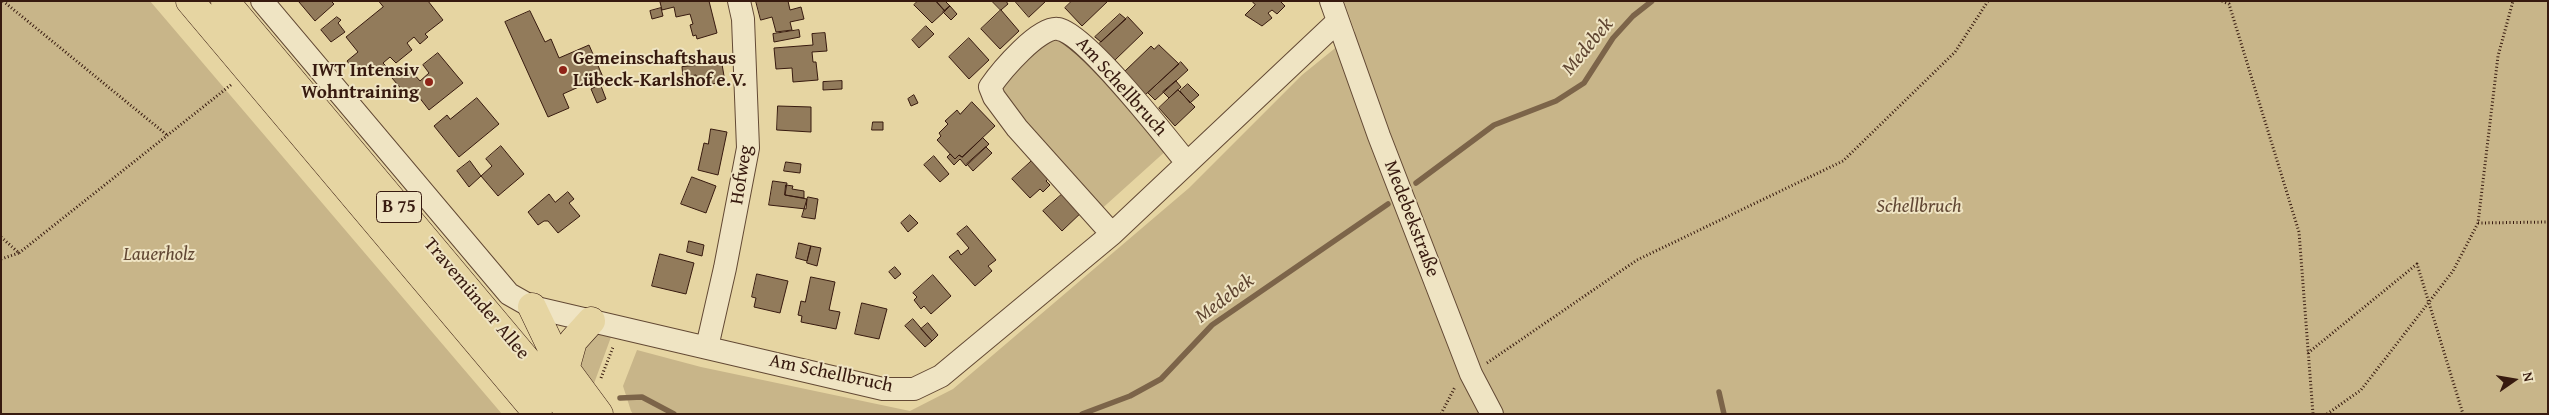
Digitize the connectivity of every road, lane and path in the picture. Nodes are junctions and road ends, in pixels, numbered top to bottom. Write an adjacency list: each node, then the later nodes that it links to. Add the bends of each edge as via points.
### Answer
1 (3, 1): 12 (path)
2 (190, 1): 11 (highway, Travemünder Allee / B 75)
3 (225, 1): 30 (highway, Travemünder Allee / B 75)
4 (262, 1): 21 (street, Travemünder Allee, via 509,294)
5 (739, 1): 24 (street, Hofweg, via 743,19 748,148 726,268)
6 (1988, 1): 27 (path, via 1955,52 1843,161 1637,260)
7 (2222, 1): 9 (path)
8 (2513, 1): 15 (path, via 2498,56)
9 (2230, 3): 25 (path, via 2299,232)
10 (1335, 11): 13 (street, Am Schellbruch); 27 (street, Medebekstraße, via 1379,136)
11 (249, 71): 12 (path); 29 (highway, Travemünder Allee / B 75)
12 (168, 135): 18 (path)
13 (1188, 163): 16 (street, Am Schellbruch); 16 (street, Am Schellbruch, via 1131,94 1071,32 1057,28 1041,33 1002,71 990,86 992,92 1017,128)
14 (2548, 222): 15 (path)
15 (2478, 223): 20 (path, via 2453,271)
16 (1112, 234): 24 (street, Am Schellbruch, via 941,376 914,389 883,389)
17 (1, 237): 18 (path)
18 (19, 253): 19 (path)
19 (1, 259)
20 (2428, 304): 25 (path, via 2417,264); 35 (path, via 2361,390); 36 (path)
21 (532, 307): 22 (street, Am Schellbruch); 26 (highway, via 554,353)
22 (591, 321): 23 (street, Am Schellbruch); 26 (highway, via 573,341)
23 (620, 328): 24 (street, Am Schellbruch); 28 (path)
24 (707, 347)
25 (2308, 354): 34 (path)
26 (566, 366): 31 (highway)
27 (1471, 374): 32 (path, via 1456,384); 33 (street, Medebekstraße)
28 (598, 387)
29 (538, 414)
30 (572, 414)
31 (599, 414)
32 (1441, 414)
33 (1492, 414)
34 (2313, 414)
35 (2327, 414)
36 (2463, 414)

